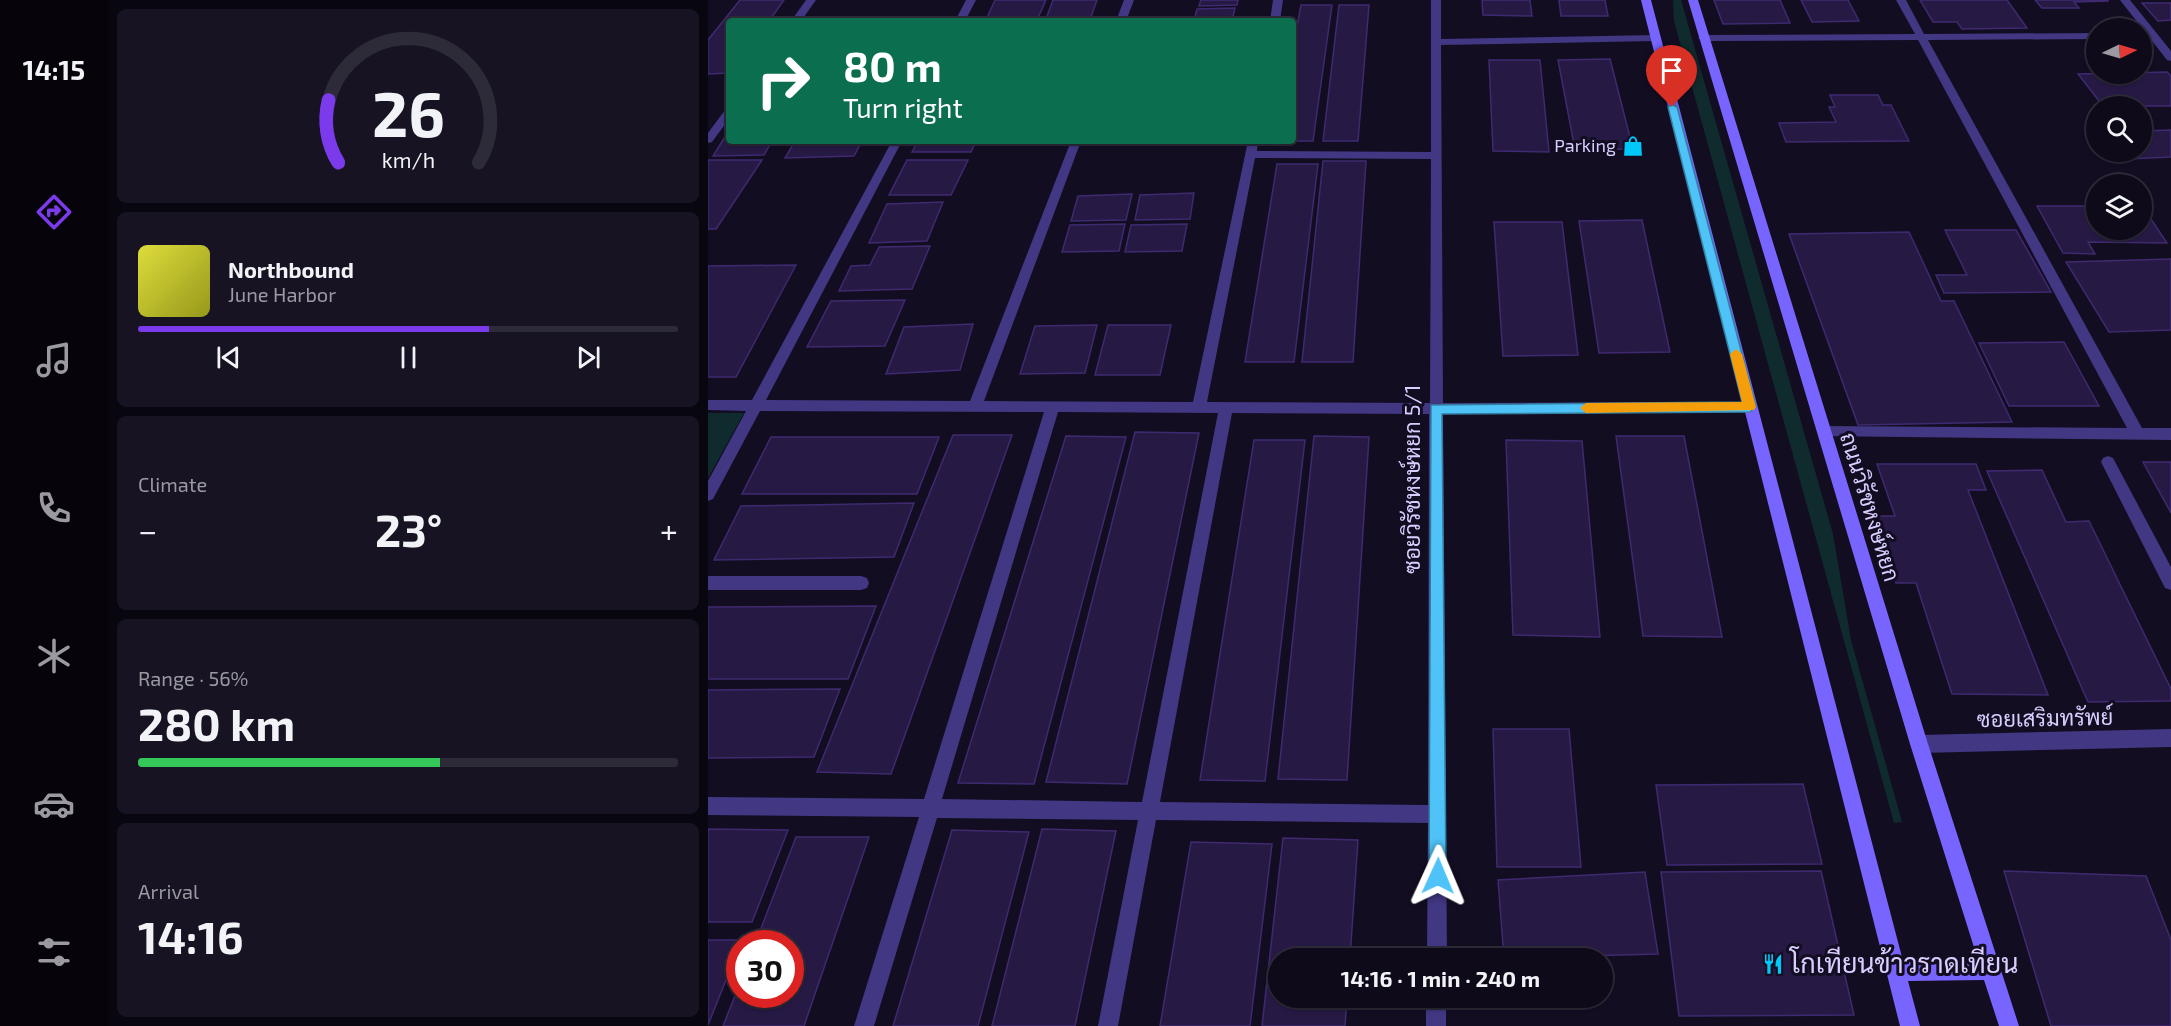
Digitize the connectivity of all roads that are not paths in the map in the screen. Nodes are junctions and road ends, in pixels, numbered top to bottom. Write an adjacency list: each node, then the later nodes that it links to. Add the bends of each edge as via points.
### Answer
1 (812, 0): 10 (street)
2 (971, 0): 11 (street)
3 (1129, 0): 12 (street)
4 (1278, 0): 13 (street)
5 (1436, 0): 20 (street, ซอยวิรัชหงษ์หยก 5/1)
6 (1646, 0): 18 (main road)
7 (1693, 0): 19 (main road, ถนนวิรัชหงษ์หยก)
8 (1901, 0): 14 (street)
9 (2125, 0): 16 (street)
10 (798, 18)
11 (962, 18)
12 (1122, 18)
13 (1275, 18)
14 (1923, 36): 15 (street); 19 (street); 37 (street)
15 (2086, 36)
16 (2153, 36): 17 (street); 21 (street)
17 (2171, 36)
18 (1655, 38): 20 (street); 33 (main road)
19 (1703, 38): 36 (main road, ถนนวิรัชหงษ์หยก)
20 (1437, 42): 27 (street, ซอยวิรัชหงษ์หยก 5/1)
21 (2171, 58)
22 (726, 116): 23 (street)
23 (708, 140)
24 (895, 144): 29 (street)
25 (1075, 144): 30 (street)
26 (1252, 147): 27 (street); 34 (street)
27 (1437, 156): 35 (street, ซอยวิรัชหงษ์หยก 5/1)
28 (708, 405): 29 (street)
29 (758, 406): 30 (street); 40 (street)
30 (975, 407): 31 (street)
31 (1053, 407): 34 (street); 47 (street)
32 (1226, 407): 34 (street); 35 (street); 48 (street)
33 (1750, 407): 35 (street); 52 (main road)
34 (1199, 408)
35 (1436, 409): 49 (street, ซอยวิรัชหงษ์หยก 5/1)
36 (1824, 432): 37 (street); 45 (main road, ถนนวิรัชหงษ์หยก)
37 (2137, 433): 38 (street)
38 (2171, 434)
39 (2108, 462): 43 (street)
40 (708, 495)
41 (708, 583): 42 (street)
42 (861, 583)
43 (2171, 583)
44 (2171, 738): 45 (street, ซอยเสริมทรัพย์)
45 (1919, 744): 51 (main road, ถนนวิรัชหงษ์หยก)
46 (708, 806): 47 (street)
47 (932, 808): 48 (street); 54 (street)
48 (1149, 811): 49 (street); 55 (street)
49 (1438, 814): 50 (street, ซอยวิรัชหงษ์หยก 5/1)
50 (1437, 948)
51 (1991, 970): 52 (main road); 58 (main road, ถนนวิรัชหงษ์หยก)
52 (1897, 971): 57 (main road)
53 (1436, 1008): 56 (street)
54 (864, 1026)
55 (1108, 1026)
56 (1436, 1026)
57 (1910, 1026)
58 (2009, 1026)

